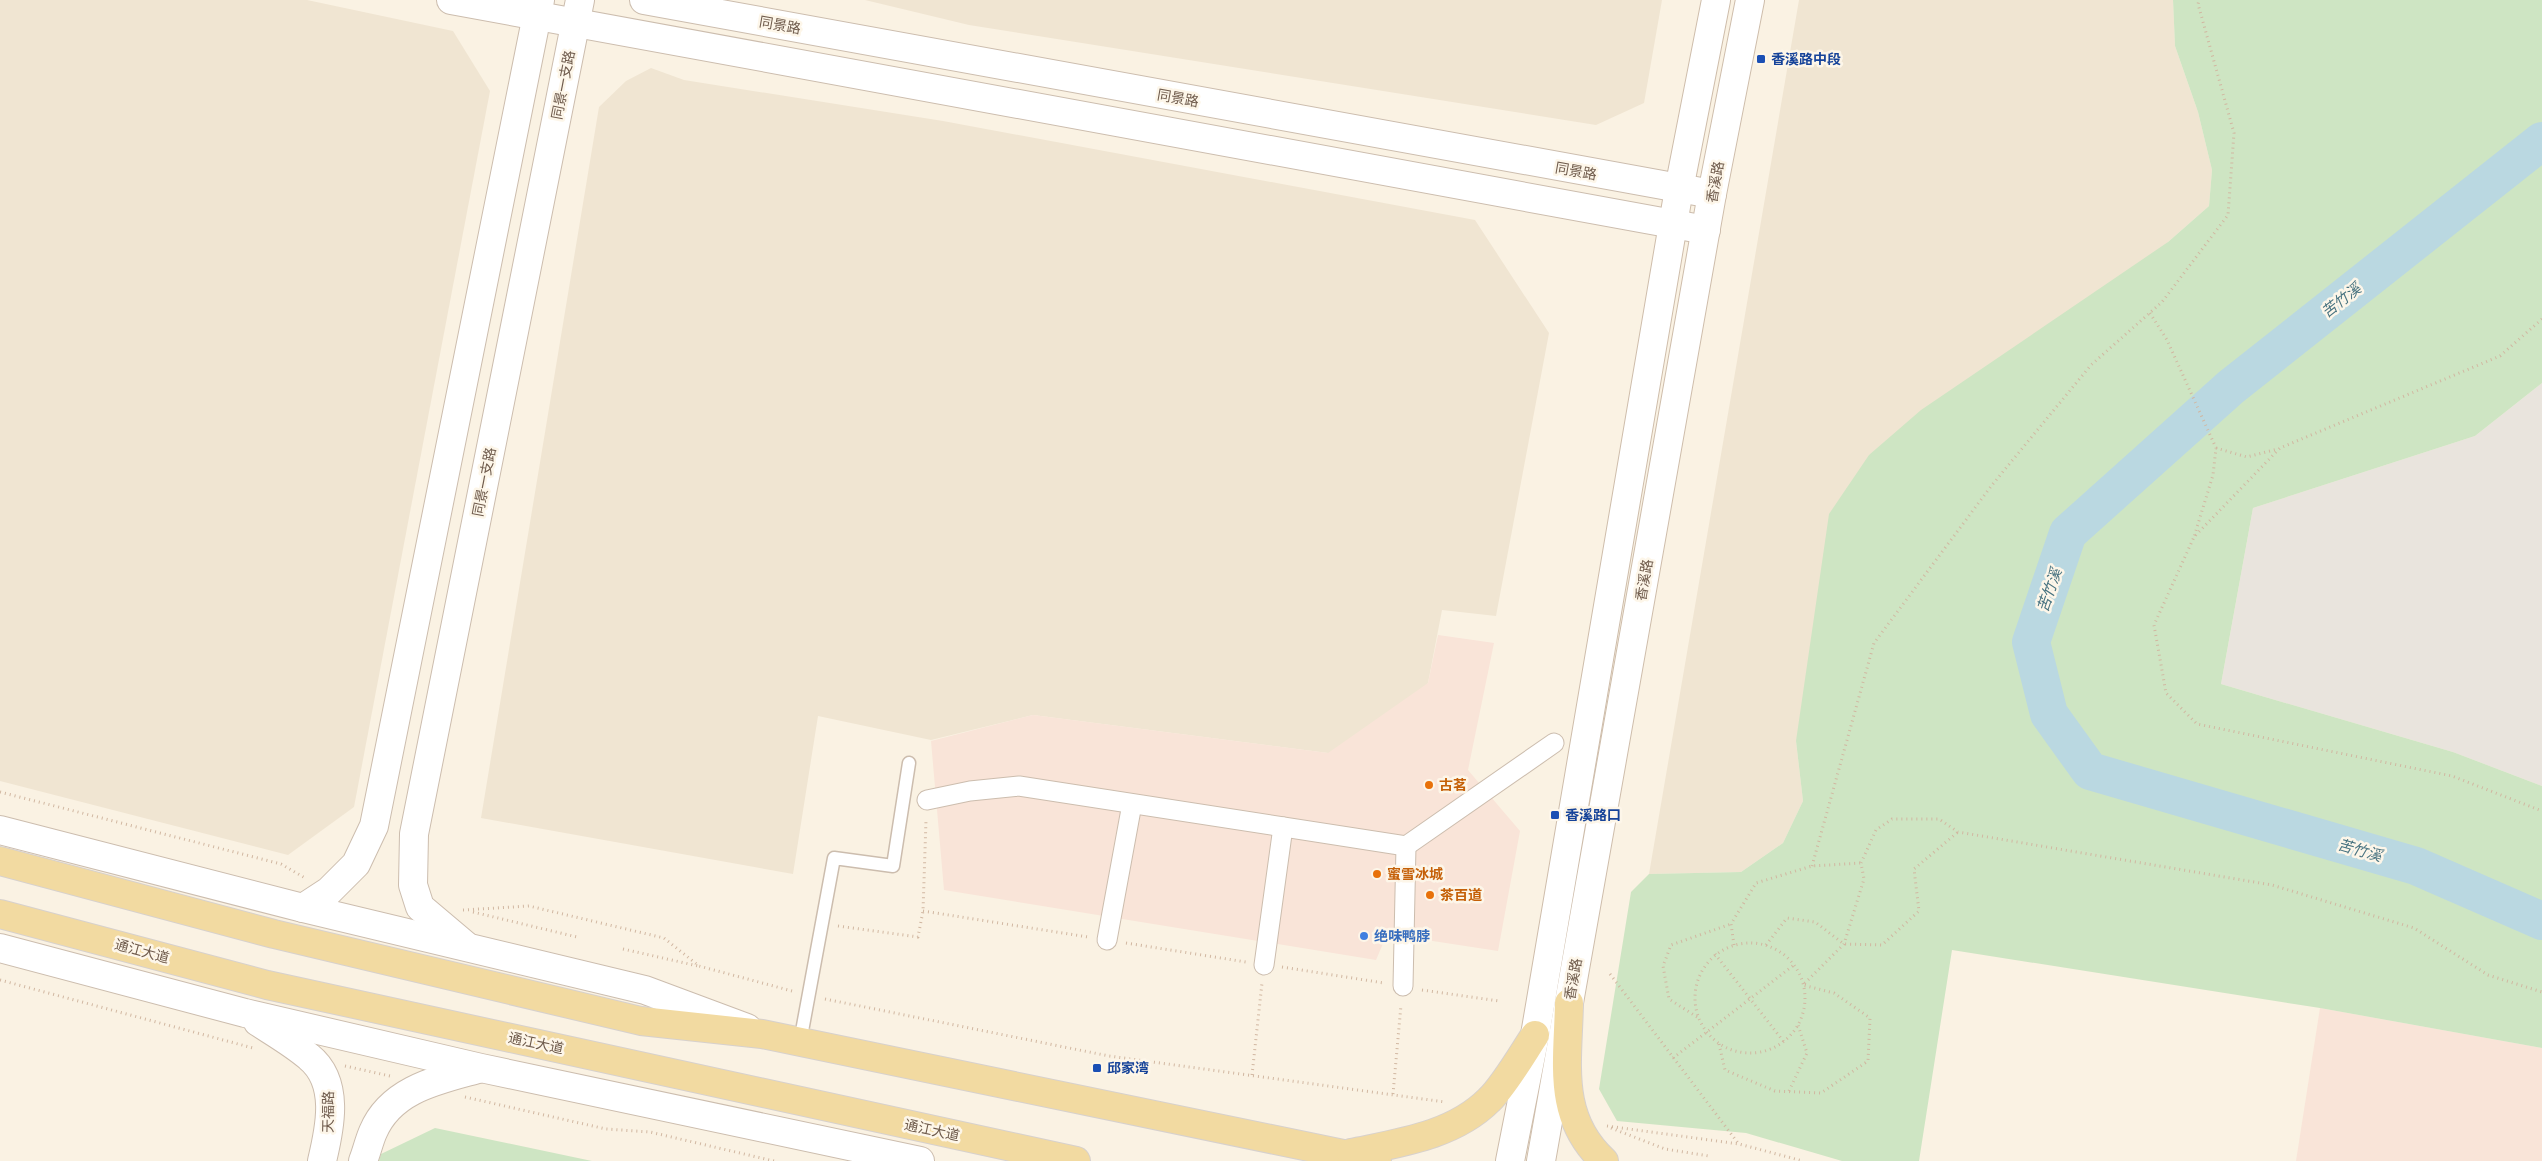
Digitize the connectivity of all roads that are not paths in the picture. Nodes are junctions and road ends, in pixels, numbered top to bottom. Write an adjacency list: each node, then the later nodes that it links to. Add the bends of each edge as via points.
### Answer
1 (451, 0): 5 (street)
2 (644, 0): 7 (street, 同景路)
3 (1716, 0): 7 (street, 香溪路)
4 (1750, 0): 8 (street, 香溪路)
5 (538, 8): 6 (street); 19 (street, via 374,826 356,864 329,891)
6 (578, 11): 9 (street); 22 (street, 同景一支路, via 414,834 413,885 420,907)
7 (1679, 189): 8 (street, 同景路); 9 (street, 香溪路)
8 (1712, 194): 10 (street, 香溪路)
9 (1673, 224): 10 (street); 29 (street, 香溪路)
10 (1706, 230): 26 (street, 香溪路)
11 (1554, 743): 17 (street)
12 (909, 764): 30 (lane, via 893,866 834,858)
13 (927, 800): 14 (street, via 1020,786)
14 (1132, 804): 15 (street); 21 (street)
15 (1283, 827): 17 (street); 24 (street)
16 (0, 830): 19 (street)
17 (1406, 846): 25 (street)
18 (0, 861): 28 (main road, via 274,934 641,1021)
19 (303, 908): 22 (street)
20 (0, 914): 37 (main road, 通江大道, via 267,985)
21 (1107, 940)
22 (465, 945): 28 (street, via 646,990)
23 (0, 948): 27 (street)
24 (1264, 964)
25 (1403, 986)
26 (1569, 1003): 32 (main road, via 1567,1093 1575,1123); 40 (street, 香溪路)
27 (245, 1013): 31 (street); 34 (street, 天福路, via 311,1058 328,1083 330,1126)
28 (762, 1034): 30 (main road)
29 (1535, 1035): 33 (main road, via 1489,1100 1459,1122 1418,1139); 39 (street, 香溪路)
30 (800, 1042): 33 (main road)
31 (481, 1068): 35 (street, via 424,1084 391,1105 374,1130); 36 (street)
32 (1600, 1144)
33 (1343, 1155): 38 (main road)
34 (322, 1161)
35 (363, 1161)
36 (920, 1161)
37 (1076, 1161)
38 (1377, 1161)
39 (1510, 1161)
40 (1541, 1161)

